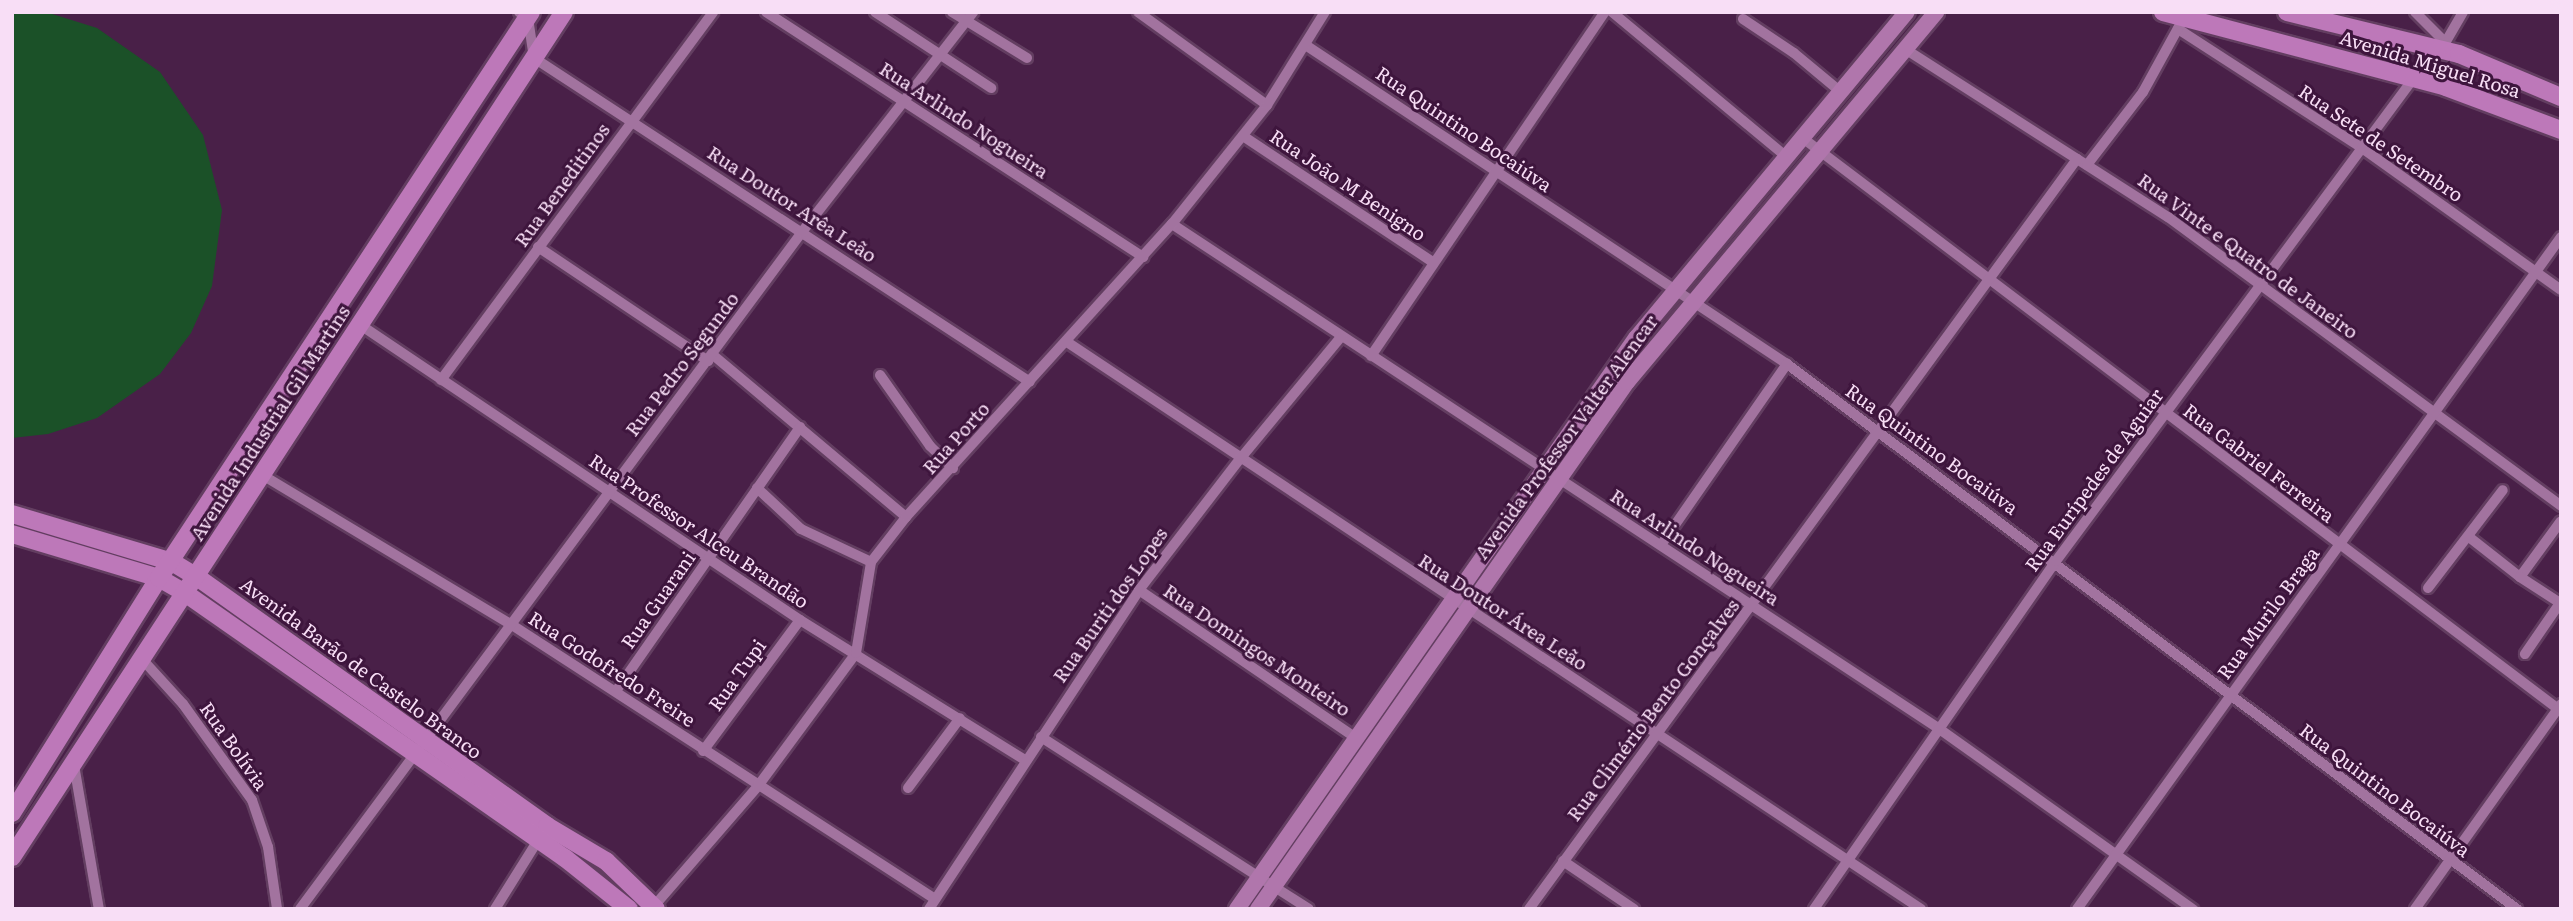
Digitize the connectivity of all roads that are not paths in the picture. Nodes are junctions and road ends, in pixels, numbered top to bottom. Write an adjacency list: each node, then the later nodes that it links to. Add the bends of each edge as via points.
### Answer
1 (564, 12): 24 (main road, Avenida Industrial Gil Martins)
2 (713, 12): 32 (street, Rua Beneditinos)
3 (766, 12): 30 (street, Rua Arlindo Nogueira)
4 (874, 12): 23 (street)
5 (953, 12): 17 (street)
6 (1138, 12): 31 (street)
7 (1325, 12): 21 (street, Rua Porto)
8 (1605, 12): 40 (street)
9 (1612, 12): 38 (street)
10 (1907, 12): 28 (main road, Avenida Professor Valter Alencar)
11 (1936, 12): 22 (main road, Avenida Professor Valter Alencar)
12 (2163, 12): 19 (main road, Avenida Miguel Rosa)
13 (2287, 12): 20 (main road, Avenida Miguel Rosa)
14 (2415, 12): 20 (street)
15 (2463, 12): 20 (street)
16 (526, 14): 24 (street); 84 (main road, Avenida Industrial Gil Martins)
17 (969, 17): 23 (street, Rua Pedro Segundo); 25 (street)
18 (1743, 19): 28 (street)
19 (2181, 23): 26 (main road, Avenida Miguel Rosa); 36 (street, Rua Sete de Setembro); 39 (street, Rua Climério Bento Gonçalves, via 2143,92)
20 (2443, 45): 29 (main road, Avenida Miguel Rosa)
21 (1307, 46): 31 (street, Rua Porto); 40 (street, Rua Quintino Bocaiúva)
22 (1905, 49): 37 (main road, Avenida Professor Valter Alencar); 39 (street, Rua Vinte e Quatro de Janeiro)
23 (940, 53): 27 (street); 30 (street, Rua Pedro Segundo)
24 (534, 58): 32 (street, Rua Doutor Arêa Leão); 53 (main road, Avenida Industrial Gil Martins)
25 (1027, 58)
26 (2413, 79): 33 (main road, Avenida Miguel Rosa); 36 (street, Rua Eurípedes de Aguiar)
27 (992, 88)
28 (1842, 93): 35 (main road, Avenida Professor Valter Alencar)
29 (2561, 97)
30 (901, 101): 42 (street, Rua Pedro Segundo); 45 (street, Rua Arlindo Nogueira)
31 (1267, 105): 34 (street, Rua Porto)
32 (631, 119): 42 (street, Rua Doutor Arêa Leão); 44 (street, Rua Beneditinos)
33 (2561, 130)
34 (1243, 136): 41 (street, Rua Porto); 46 (street, Rua João M Benigno)
35 (1804, 139): 37 (street, Rua Gabriel Ferreira); 38 (main road, Avenida Professor Valter Alencar)
36 (2362, 149): 47 (street, Rua Sete de Setembro); 49 (street, Rua Eurípedes de Aguiar)
37 (1818, 151): 48 (street, Rua Gabriel Ferreira); 52 (main road, Avenida Professor Valter Alencar)
38 (1788, 158): 50 (main road, Avenida Professor Valter Alencar)
39 (2082, 162): 48 (street, Rua Climério Bento Gonçalves); 49 (street, Rua Vinte e Quatro de Janeiro)
40 (1497, 173): 46 (street); 50 (street, Rua Quintino Bocaiúva)
41 (1172, 224): 45 (street, Rua Porto); 54 (street, Rua Arlindo Nogueira)
42 (802, 232): 57 (street, Rua Pedro Segundo); 61 (street, Rua Doutor Arêa Leão)
43 (2561, 237): 47 (street, Rua Murilo Braga)
44 (538, 247): 57 (street); 60 (street, Rua Beneditinos)
45 (1143, 257): 55 (street, Rua Porto)
46 (1434, 263): 56 (street)
47 (2535, 272): 51 (street, Rua Sete de Setembro); 63 (street, Rua Murilo Braga)
48 (1988, 281): 62 (street, Rua Gabriel Ferreira); 65 (street, Rua Climério Bento Gonçalves)
49 (2259, 284): 62 (street, Rua Eurípedes de Aguiar); 63 (street, Rua Vinte e Quatro de Janeiro)
50 (1678, 289): 52 (street, Rua Quintino Bocaiúva); 68 (main road, Avenida Professor Valter Alencar, via 1636,338)
51 (2561, 290)
52 (1693, 300): 58 (street, Rua Quintino Bocaiúva); 70 (main road, Avenida Professor Valter Alencar, via 1627,382)
53 (359, 324): 60 (street, Rua Professor Alceu Brandão); 69 (main road, Avenida Industrial Gil Martins)
54 (1342, 337): 56 (street, Rua Arlindo Nogueira); 66 (street, Rua Buriti dos Lopes)
55 (1067, 342): 61 (street, Rua Porto); 66 (street, Rua Doutor Área Leão)
56 (1371, 356): 68 (street, Rua Arlindo Nogueira)
57 (710, 358): 64 (street); 73 (street, Rua Pedro Segundo)
58 (1787, 363): 65 (street, Rua Quintino Bocaiúva); 80 (street)
59 (880, 375): 67 (street, via 930,446)
60 (442, 380): 73 (street, Rua Professor Alceu Brandão)
61 (1030, 382): 67 (street, Rua Porto)
62 (2164, 412): 81 (street, Rua Gabriel Ferreira); 83 (street, Rua Eurípedes de Aguiar)
63 (2435, 412): 74 (street, Rua Vinte e Quatro de Janeiro); 81 (street, Rua Murilo Braga)
64 (800, 427): 71 (street, Rua Guarani); 76 (street)
65 (1877, 432): 83 (street, Rua Quintino Bocaiúva); 94 (street, Rua Climério Bento Gonçalves)
66 (1240, 459): 90 (street, Rua Buriti dos Lopes); 92 (street, Rua Doutor Área Leão)
67 (953, 468): 76 (street, Rua Porto)
68 (1544, 468): 70 (street, Rua Arlindo Nogueira); 92 (main road, Avenida Professor Valter Alencar)
69 (264, 476): 87 (main road, Avenida Industrial Gil Martins); 97 (street, Rua Godofredo Freire)
70 (1560, 479): 80 (street, Rua Arlindo Nogueira); 95 (main road, Avenida Professor Valter Alencar)
71 (757, 488): 82 (street, Rua Guarani); 85 (street, via 801,529)
72 (2503, 490): 79 (street)
73 (608, 491): 82 (street, Rua Professor Alceu Brandão); 97 (street, Rua Pedro Segundo)
74 (2561, 506)
75 (12, 514): 84 (main road, Avenida Barão de Castelo Branco)
76 (906, 517): 85 (street, Rua Porto)
77 (2561, 521): 86 (street)
78 (12, 534): 88 (main road, Avenida Barão de Castelo Branco)
79 (2469, 537): 86 (street); 89 (street)
80 (1661, 545): 94 (street, Rua Arlindo Nogueira)
81 (2338, 545): 102 (street, Rua Murilo Braga); 103 (street, Rua Gabriel Ferreira)
82 (709, 558): 96 (street, Rua Professor Alceu Brandão); 101 (street, Rua Guarani)
83 (2056, 561): 102 (street, Rua Quintino Bocaiúva); 105 (street, Rua Eurípedes de Aguiar)
84 (172, 562): 87 (main road, Avenida Barão de Castelo Branco); 88 (main road, Avenida Industrial Gil Martins)
85 (871, 562): 98 (street, Rua Porto)
86 (2520, 576): 93 (street)
87 (197, 577): 91 (main road, Avenida Industrial Gil Martins); 109 (main road, Avenida Barão de Castelo Branco)
88 (159, 578): 91 (main road, Avenida Barão de Castelo Branco); 116 (main road, Avenida Industrial Gil Martins)
89 (2428, 588)
90 (1139, 590): 107 (street, Rua Buriti dos Lopes); 108 (street, Rua Domingos Monteiro)
91 (186, 593): 100 (main road, Avenida Industrial Gil Martins); 111 (main road, Avenida Barão de Castelo Branco)
92 (1451, 601): 95 (street, Rua Doutor Área Leão); 108 (main road, Avenida Professor Valter Alencar)
93 (2561, 603): 99 (street)
94 (1754, 605): 105 (street, Rua Arlindo Nogueira); 106 (street, Rua Climério Bento Gonçalves)
95 (1466, 610): 106 (street, Rua Doutor Área Leão); 125 (main road, Avenida Professor Valter Alencar)
96 (800, 620): 98 (street, Rua Professor Alceu Brandão); 110 (street, Rua Tupi)
97 (512, 625): 101 (street, Rua Godofredo Freire); 109 (street, Rua Pedro Segundo)
98 (856, 653): 104 (street, Rua Professor Alceu Brandão); 114 (street, Rua Porto)
99 (2525, 654)
100 (142, 659): 113 (main road, Avenida Industrial Gil Martins); 129 (street, Rua Bolívia, via 183,704 252,800 268,846)
101 (617, 691): 110 (street, Rua Godofredo Freire)
102 (2230, 695): 119 (street, Rua Murilo Braga); 123 (street, Rua Quintino Bocaiúva)
103 (2560, 708): 123 (street)
104 (960, 718): 112 (street, Rua Professor Alceu Brandão); 115 (street)
105 (1938, 728): 119 (street, Rua Arlindo Nogueira); 121 (street, Rua Eurípedes de Aguiar)
106 (1658, 733): 121 (street, Rua Doutor Área Leão); 122 (street, Rua Climério Bento Gonçalves)
107 (1041, 737): 112 (street, Rua Buriti dos Lopes); 124 (street)
108 (1356, 738): 124 (main road, Avenida Professor Valter Alencar)
109 (426, 741): 111 (street, Rua Pedro Segundo); 118 (main road, Avenida Barão de Castelo Branco)
110 (703, 751): 114 (street, Rua Godofredo Freire)
111 (416, 757): 118 (main road, Avenida Barão de Castelo Branco); 130 (street, Rua Pedro Segundo)
112 (1026, 760): 126 (street, Rua Buriti dos Lopes)
113 (74, 765): 120 (main road, Avenida Industrial Gil Martins); 128 (street)
114 (758, 786): 126 (street, Rua Godofredo Freire); 127 (street, Rua Porto)
115 (908, 788)
116 (18, 789): 117 (main road, Avenida Industrial Gil Martins)
117 (12, 813)
118 (542, 834): 127 (main road, Avenida Barão de Castelo Branco, via 606,861); 131 (street); 132 (main road, Avenida Barão de Castelo Branco)
119 (2114, 856): 140 (street, Rua Murilo Braga); 141 (street, Rua Arlindo Nogueira)
120 (12, 857)
121 (1848, 859): 138 (street, Rua Eurípedes de Aguiar); 139 (street, Rua Doutor Área Leão)
122 (1563, 860): 136 (street, Rua Climério Bento Gonçalves); 137 (street)
123 (2451, 861): 142 (street); 143 (street, Rua Quintino Bocaiúva)
124 (1258, 877): 125 (street); 133 (main road, Avenida Professor Valter Alencar)
125 (1274, 887): 134 (main road, Avenida Professor Valter Alencar); 135 (street)
126 (932, 904)
127 (656, 907)
128 (99, 909)
129 (277, 909)
130 (300, 909)
131 (495, 909)
132 (629, 909)
133 (1237, 909)
134 (1258, 909)
135 (1308, 909)
136 (1529, 909)
137 (1634, 909)
138 (1814, 909)
139 (1921, 909)
140 (2077, 909)
141 (2193, 909)
142 (2415, 909)
143 (2517, 909)

